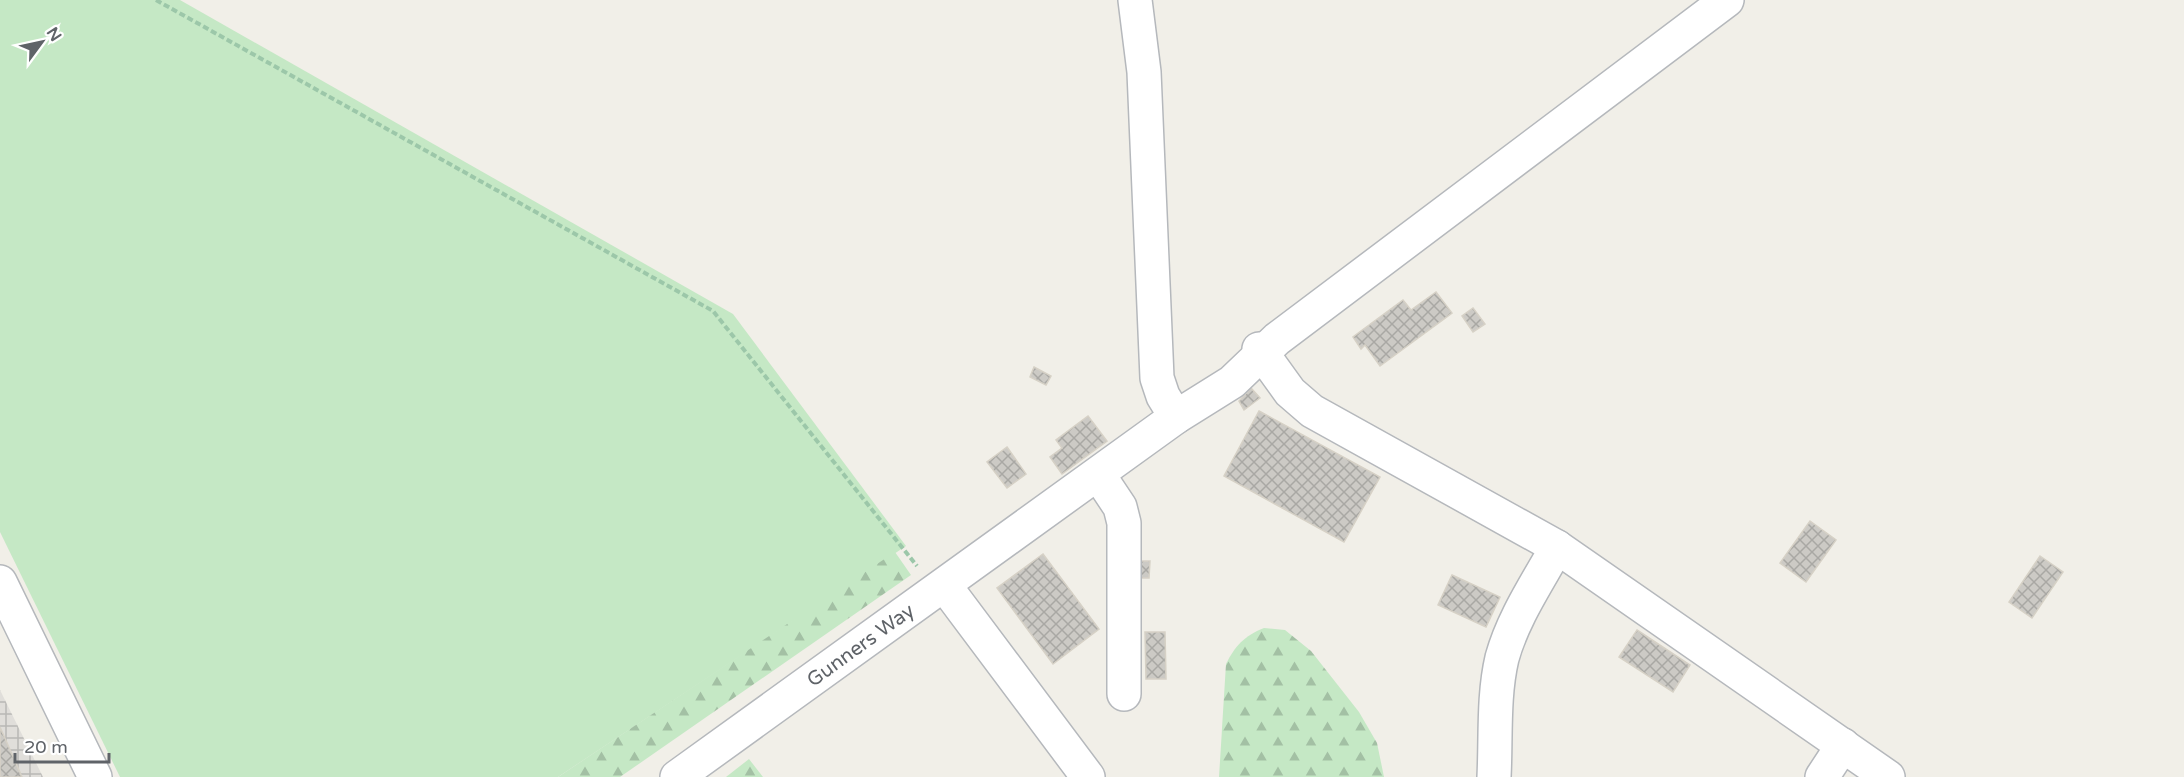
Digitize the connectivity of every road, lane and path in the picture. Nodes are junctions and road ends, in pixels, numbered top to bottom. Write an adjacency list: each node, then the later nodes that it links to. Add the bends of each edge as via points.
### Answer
1 (156, 0): 9 (path, via 713,311 904,552)
2 (1135, 0): 5 (street, via 1144,72 1156,370)
3 (1727, 0): 4 (street, Gunners Way)
4 (1266, 347): 5 (street, Gunners Way, via 1232,382); 7 (street, via 1283,384 1312,411)
5 (1168, 419): 6 (street, Gunners Way)
6 (1098, 474): 9 (street, Gunners Way); 10 (street, via 1120,507 1124,523)
7 (1557, 547): 11 (street); 15 (street, via 1521,611 1503,657 1498,682)
8 (0, 582): 12 (street)
9 (945, 586): 13 (street, Gunners Way); 14 (street)
10 (1124, 694)
11 (1843, 745): 16 (street); 17 (street)
12 (95, 777)
13 (677, 777)
14 (1088, 777)
15 (1494, 777)
16 (1822, 777)
17 (1888, 777)

